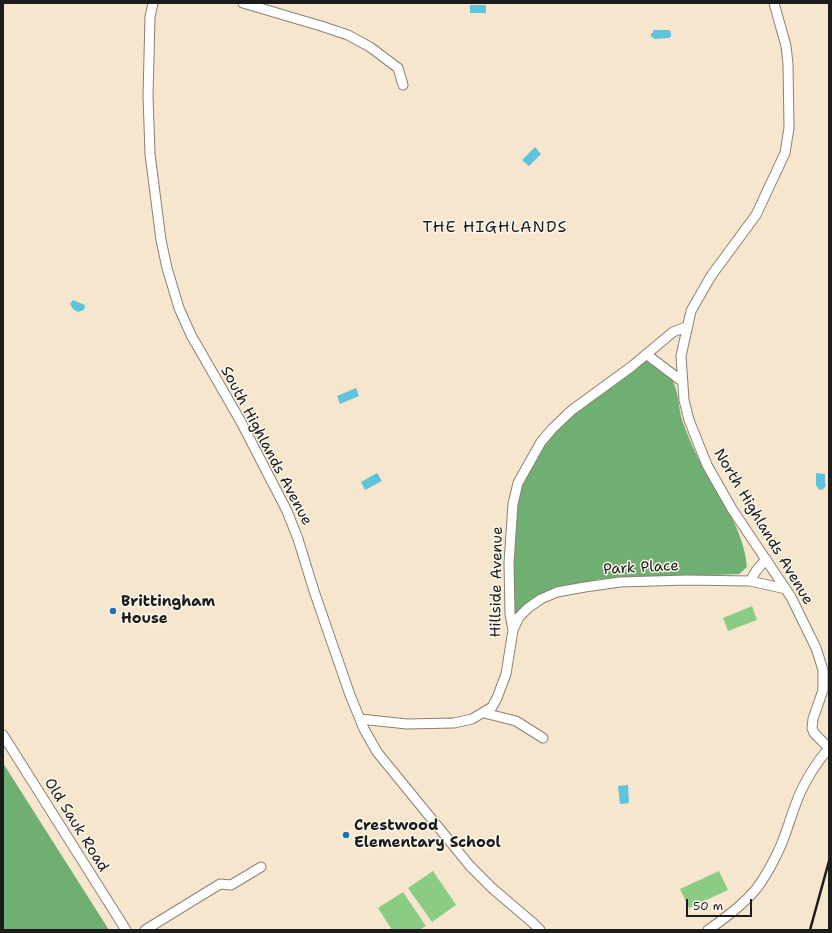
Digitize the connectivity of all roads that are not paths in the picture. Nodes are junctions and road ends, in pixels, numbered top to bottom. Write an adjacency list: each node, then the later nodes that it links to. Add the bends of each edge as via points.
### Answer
1 (153, 3): 13 (street, South Highlands Avenue, via 148,96 150,154 160,234 171,285 190,335 241,422 287,511 330,640)
2 (243, 3): 4 (street, via 348,35 370,47 398,68)
3 (774, 3): 5 (street, North Highlands Avenue, via 786,46 788,64 789,128 785,153 756,215 711,276 691,311)
4 (403, 85)
5 (688, 326): 6 (street, Hillside Avenue, via 673,332); 7 (street, North Highlands Avenue, via 681,356)
6 (646, 354): 7 (street); 11 (street, Hillside Avenue, via 572,410 552,429 541,442 518,483 513,504 509,563 510,614)
7 (683, 382): 8 (street, North Highlands Avenue, via 689,420 707,465 732,509)
8 (766, 559): 9 (street); 10 (street, North Highlands Avenue)
9 (750, 581): 10 (street, Park Place); 11 (street, Park Place, via 627,581 558,592 528,608)
10 (786, 589): 16 (street, North Highlands Avenue, via 806,625 821,663 824,690 812,728)
11 (513, 630): 12 (street, Hillside Avenue, via 506,674 492,707)
12 (484, 713): 13 (street, Hillside Avenue, via 454,723 408,724); 15 (street, via 516,721)
13 (360, 719): 20 (street, South Highlands Avenue, via 377,752 470,866)
14 (3, 735): 18 (street, Old Sauk Road)
15 (543, 738)
16 (829, 748): 21 (street, via 801,791 786,832 757,888 735,910)
17 (261, 867): 19 (street, via 231,885 220,884)
18 (126, 930)
19 (145, 930)
20 (540, 930)
21 (708, 930)

